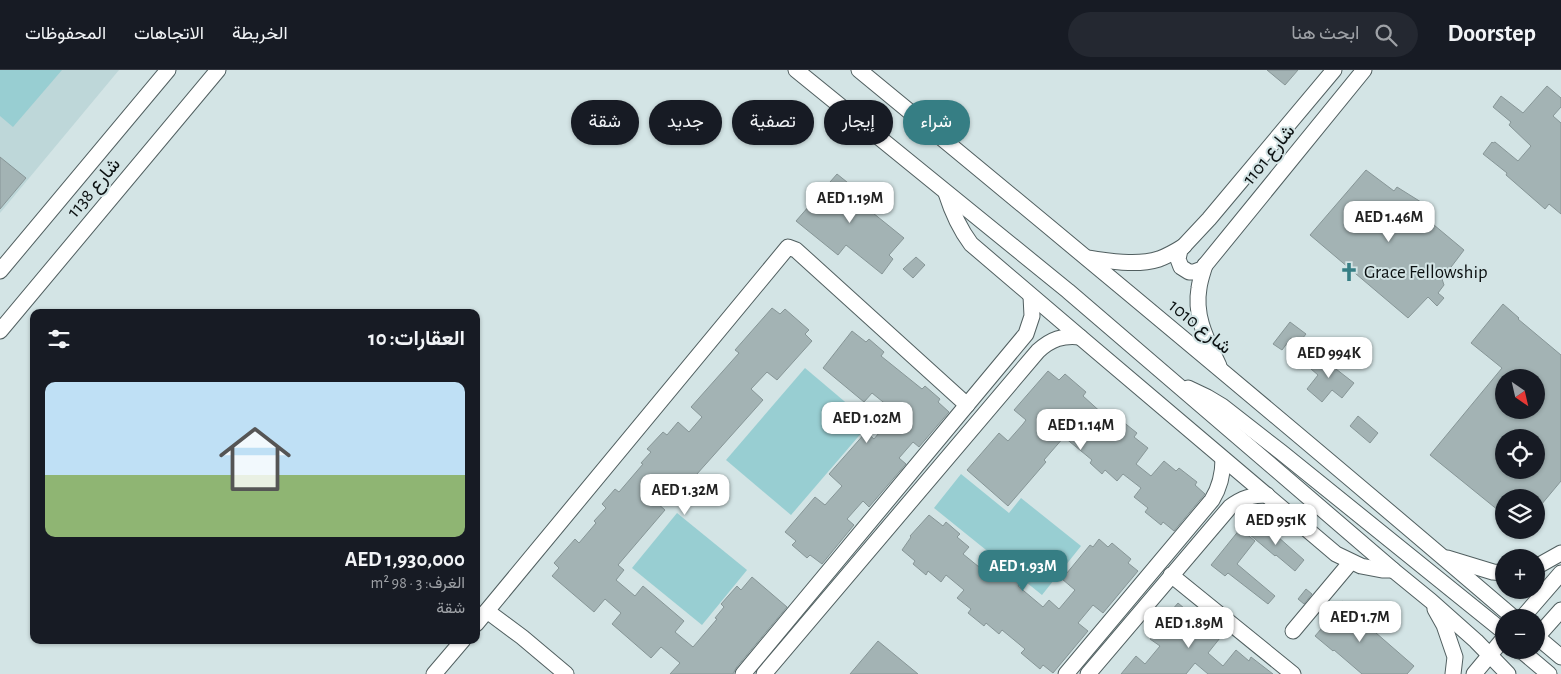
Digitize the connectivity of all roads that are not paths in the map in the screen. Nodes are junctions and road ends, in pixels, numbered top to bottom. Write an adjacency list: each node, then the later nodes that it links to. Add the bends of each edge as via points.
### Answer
1 (168, 70): 13 (street, شارع 1138)
2 (206, 70): 8 (street)
3 (218, 70): 8 (street, شارع 1138)
4 (796, 70): 9 (street)
5 (859, 70): 11 (street, شارع 1010)
6 (1334, 70): 10 (street, شارع 1101)
7 (1364, 70): 12 (street, شارع 1101)
8 (195, 97): 15 (street, شارع 1138)
9 (946, 193): 14 (street, via 951,211 971,244); 20 (street)
10 (1184, 246): 11 (street, شارع 1101, via 1160,259 1145,262); 12 (street, via 1178,259 1185,270 1194,272)
11 (1087, 258): 19 (street, شارع 1010)
12 (1205, 265): 19 (street, شارع 1101, via 1197,306 1201,328)
13 (0, 271)
14 (1032, 296): 16 (street); 17 (street, via 1032,316)
15 (0, 331)
16 (1080, 337): 18 (street, via 1053,340); 22 (street)
17 (1020, 341): 18 (street, via 1031,344); 21 (street)
18 (1033, 356): 55 (street)
19 (1221, 369): 27 (street, شارع 1010)
20 (1175, 383): 30 (street); 40 (street, via 1222,406)
21 (966, 405): 38 (street, via 796,250 788,247); 54 (street)
22 (1223, 459): 23 (street); 24 (street, via 1220,485)
23 (1267, 496): 25 (street, via 1243,498); 28 (street)
24 (1212, 500): 25 (street, via 1222,505); 56 (street)
25 (1226, 512): 33 (street)
26 (1561, 553): 29 (street)
27 (1443, 556): 31 (street); 35 (street, شارع 1010)
28 (1350, 562): 30 (street, via 1371,569); 42 (street)
29 (1545, 563)
30 (1394, 570): 34 (street)
31 (1495, 572)
32 (1561, 573): 36 (street)
33 (1171, 575): 57 (street); 58 (street)
34 (1431, 601): 47 (street); 59 (street, via 1451,644 1455,658)
35 (1504, 609)
36 (1530, 609)
37 (1561, 610): 41 (street)
38 (487, 611): 39 (street); 53 (street)
39 (480, 619)
40 (1495, 625)
41 (1545, 628)
42 (1293, 631)
43 (460, 644): 52 (street)
44 (1545, 644): 48 (street)
45 (1495, 650): 47 (street)
46 (1495, 654): 47 (street)
47 (1490, 656): 51 (street); 60 (street)
48 (1561, 657)
49 (1516, 659): 51 (street)
50 (1531, 659): 61 (street)
51 (1506, 673)
52 (434, 674)
53 (566, 674)
54 (743, 674)
55 (764, 674)
56 (1066, 674)
57 (1088, 674)
58 (1293, 674)
59 (1453, 674)
60 (1474, 674)
61 (1549, 674)

